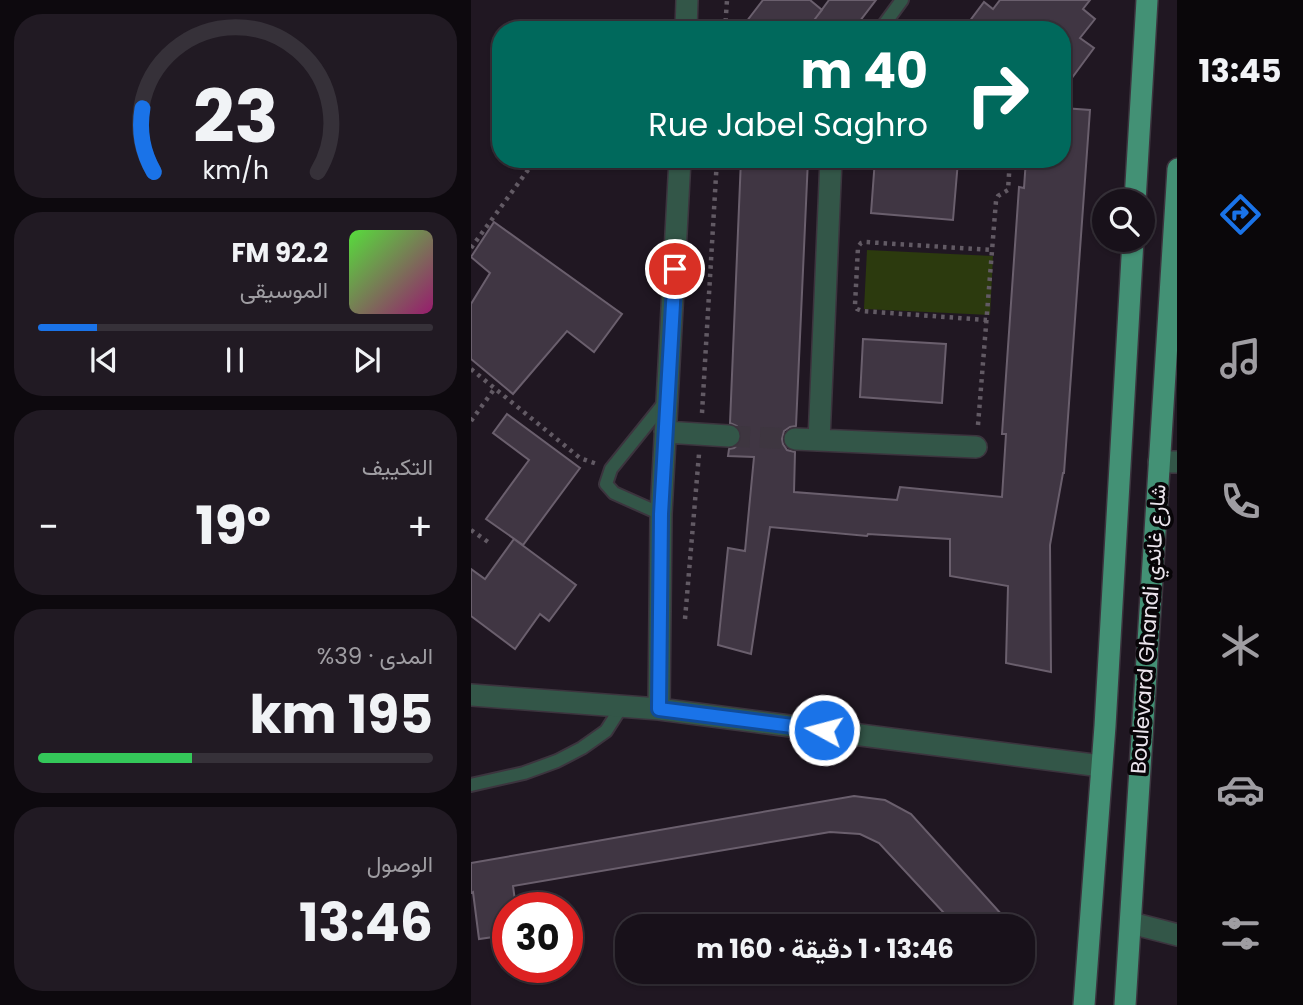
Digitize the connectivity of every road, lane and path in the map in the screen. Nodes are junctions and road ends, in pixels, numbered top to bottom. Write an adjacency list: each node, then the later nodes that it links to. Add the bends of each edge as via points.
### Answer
1 (687, 0): 5 (street)
2 (727, 0): 6 (path)
3 (902, 0): 7 (lane)
4 (1147, 0): 13 (main road)
5 (686, 21)
6 (726, 21)
7 (887, 21)
8 (529, 168): 14 (path)
9 (680, 168): 20 (street)
10 (831, 168): 25 (street)
11 (1009, 168): 15 (path, via 1008,190 996,201)
12 (1177, 179): 27 (main road, Boulevard Ghandi شارع غاندي)
13 (1136, 189)
14 (471, 248)
15 (992, 250): 17 (path); 17 (path, via 865,242 858,247 857,309)
16 (1132, 252): 35 (main road, Boulevard Ghandi شارع غاندي)
17 (987, 320): 26 (path)
18 (471, 369): 19 (path)
19 (495, 388): 21 (path); 28 (path, via 580,458)
20 (667, 399): 22 (street); 28 (lane)
21 (471, 421)
22 (665, 432): 23 (street); 29 (street)
23 (729, 436)
24 (795, 439): 25 (street)
25 (819, 440): 26 (street)
26 (976, 447)
27 (1168, 462): 37 (main road, Boulevard Ghandi شارع غاندي)
28 (611, 469): 29 (lane, via 606,484 614,493)
29 (661, 514): 34 (street)
30 (471, 530): 31 (path)
31 (491, 544)
32 (471, 695): 33 (street)
33 (622, 706): 34 (street); 36 (lane, via 606,731 582,748 524,773)
34 (659, 709): 35 (street)
35 (1101, 766): 39 (main road, Boulevard Ghandi شارع غاندي)
36 (471, 785)
37 (1131, 923): 38 (street); 40 (main road, Boulevard Ghandi شارع غاندي)
38 (1177, 935)
39 (1084, 1005)
40 (1125, 1005)

